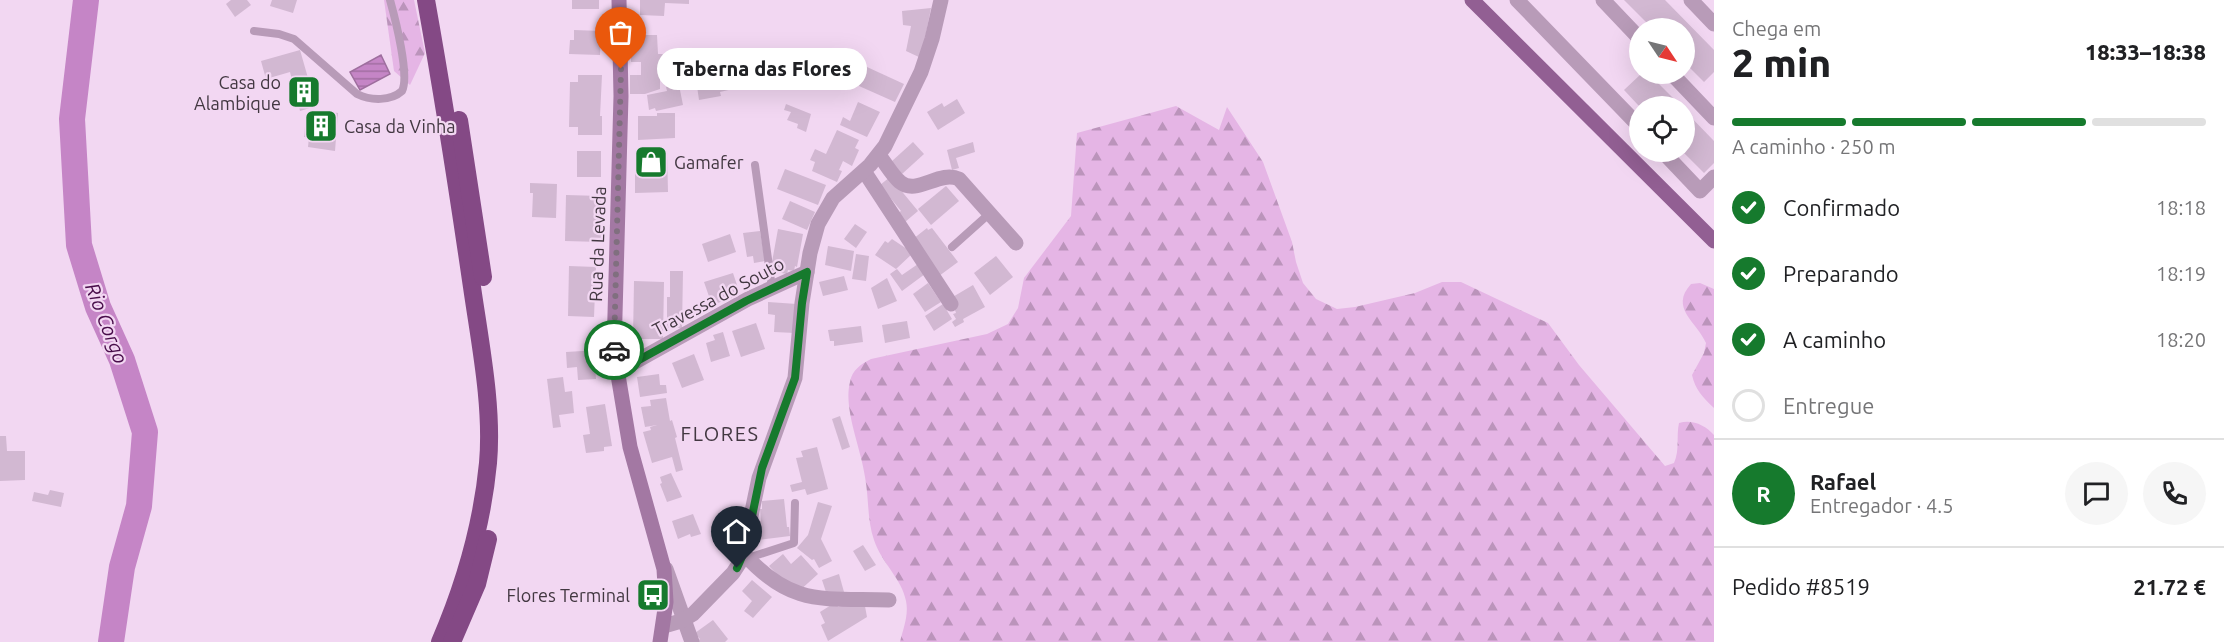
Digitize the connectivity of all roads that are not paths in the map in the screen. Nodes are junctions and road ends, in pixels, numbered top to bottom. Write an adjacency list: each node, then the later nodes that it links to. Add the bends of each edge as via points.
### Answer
1 (390, 0): 12 (lane, via 405,80 402,91 390,98 363,97 294,39)
2 (426, 0): 35 (highway, via 476,318 488,429 483,504 474,550)
3 (438, 0): 36 (highway, via 477,239 500,442 489,538 477,584)
4 (619, 0): 28 (street, Rua da Levada, via 621,108 614,328)
5 (941, 0): 16 (street, via 921,72)
6 (1472, 0): 22 (main road)
7 (1517, 0): 14 (street)
8 (1603, 0): 11 (street)
9 (1691, 0): 10 (street)
10 (1714, 24)
11 (1629, 27)
12 (254, 31)
13 (1682, 84): 15 (street)
14 (1629, 116)
15 (1714, 118)
16 (879, 155): 19 (street); 21 (street, via 908,186 942,177 957,178)
17 (1673, 162): 20 (street, via 1700,190)
18 (755, 165): 26 (lane)
19 (864, 171): 25 (street, via 839,192 823,214); 27 (street)
20 (1714, 177)
21 (990, 213): 23 (street); 24 (lane)
22 (1714, 241)
23 (1016, 243)
24 (952, 247)
25 (807, 272): 26 (street, Travessa do Souto); 31 (street, via 795,378 762,468)
26 (772, 288): 28 (street, Travessa do Souto)
27 (951, 304)
28 (617, 372): 30 (street, Rua da Levada, via 630,447)
29 (795, 503): 31 (lane, via 794,543)
30 (658, 544): 33 (street); 34 (street, Rua da Levada, via 666,590)
31 (746, 556): 32 (street, via 776,584 803,595); 33 (street)
32 (888, 600)
33 (684, 619): 34 (street); 38 (street)
34 (664, 626): 37 (street, Rua da Levada)
35 (440, 642)
36 (452, 642)
37 (660, 642)
38 (692, 642)

